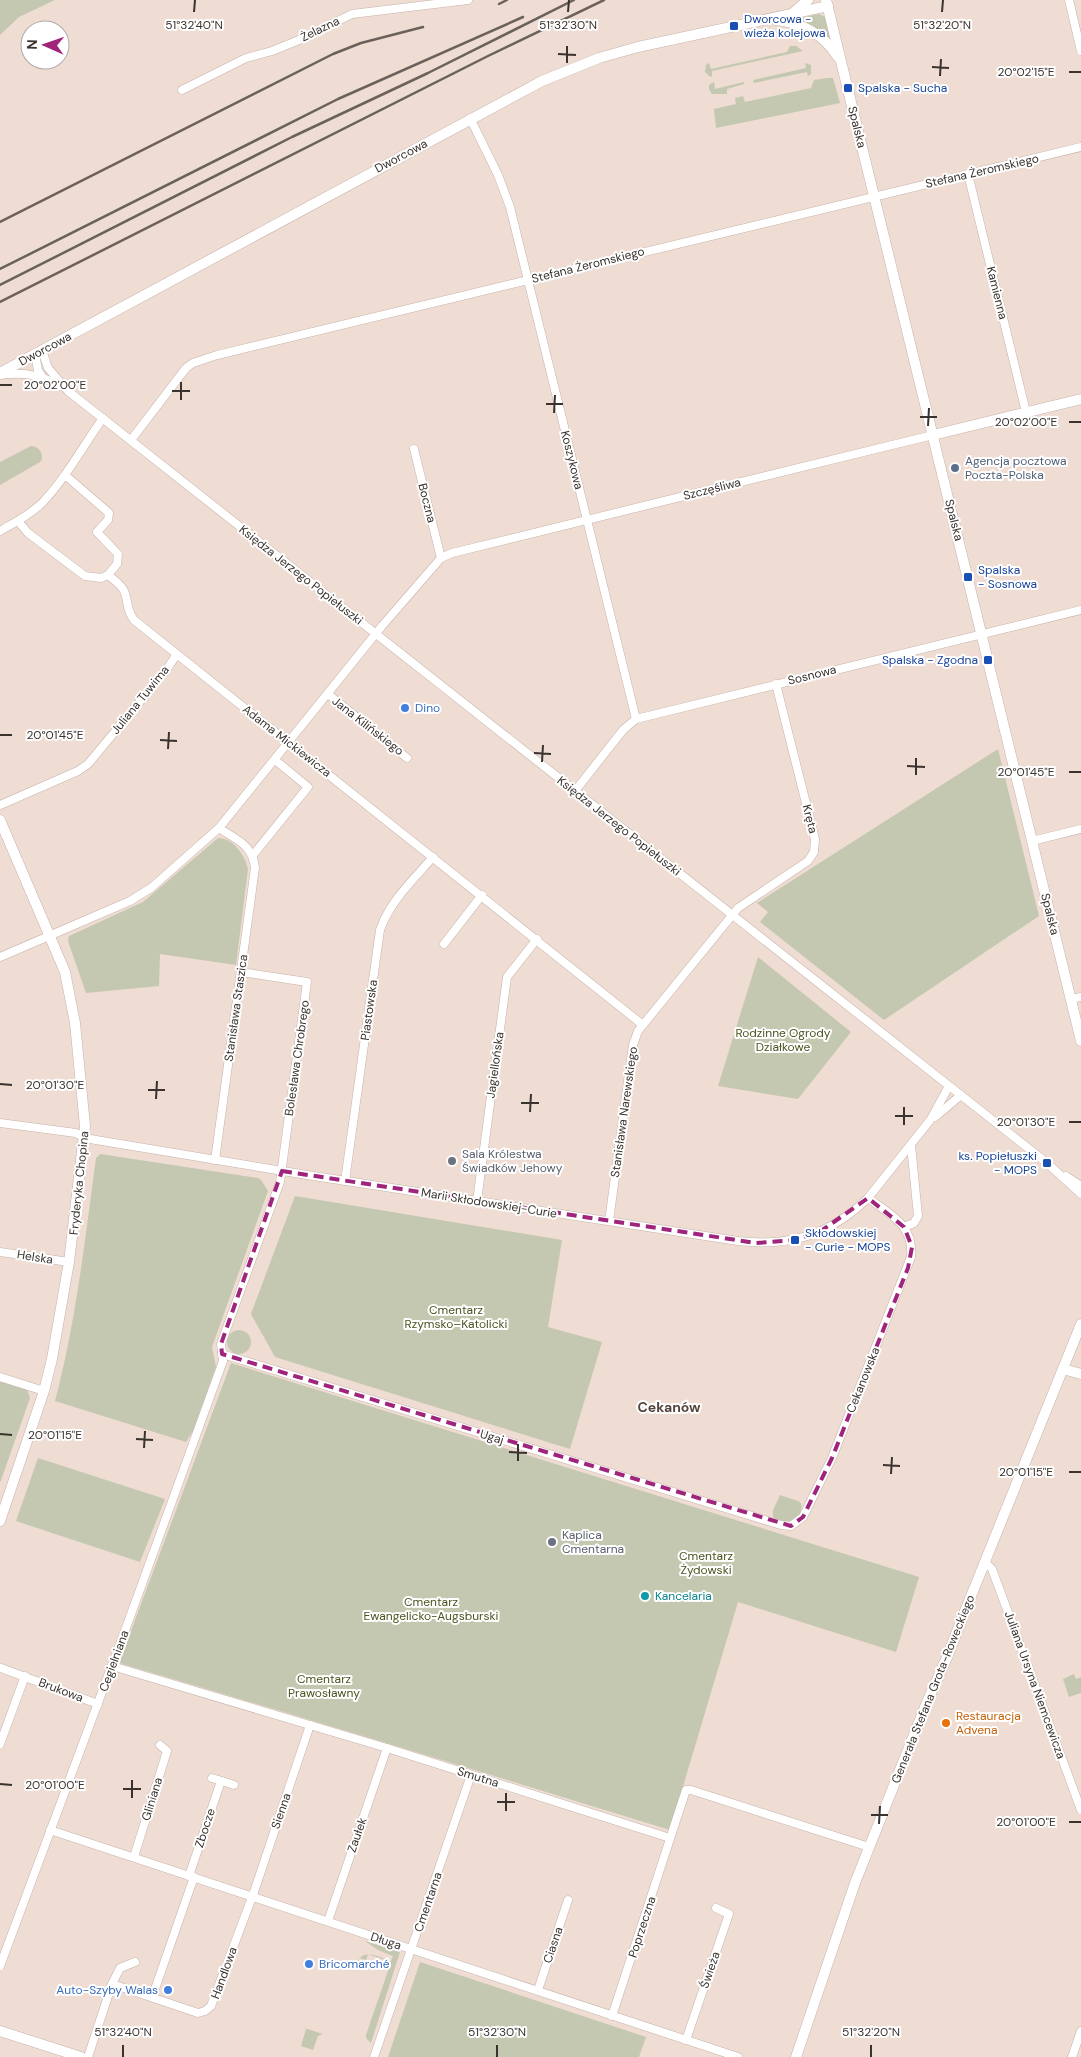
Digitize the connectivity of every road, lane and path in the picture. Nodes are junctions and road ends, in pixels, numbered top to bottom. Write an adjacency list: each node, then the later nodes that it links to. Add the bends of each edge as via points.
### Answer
1 (468, 0): 9 (street, Żelazna, via 352,14 299,40 246,58)
2 (808, 0): 5 (street)
3 (1069, 0): 7 (street)
4 (827, 3): 5 (street, Dworcowa); 8 (street, Spalska)
5 (787, 15): 6 (street, Dworcowa)
6 (765, 19): 8 (street, via 808,29 828,42); 10 (street, Dworcowa, via 599,58 542,81)
7 (1081, 50)
8 (842, 62): 13 (street, Spalska)
9 (182, 90)
10 (470, 118): 14 (street, Koszykowa, via 505,190); 15 (street, Dworcowa)
11 (1081, 147): 12 (street, Stefana Żeromskiego)
12 (968, 174): 13 (street, Stefana Żeromskiego); 20 (street, Kamienna)
13 (874, 196): 14 (street, Stefana Żeromskiego); 22 (street, Spalska)
14 (527, 280): 23 (street, Stefana Żeromskiego, via 217,355 193,364 180,375); 26 (street, Koszykowa)
15 (39, 352): 16 (street, Dworcowa); 17 (street, via 38,370); 18 (street, Księdza Jerzego Popiełuszki)
16 (0, 374): 17 (street, Księdza Jerzego Popiełuszki, via 24,373)
17 (44, 378): 18 (street, Księdza Jerzego Popiełuszki)
18 (68, 391): 21 (street, Księdza Jerzego Popiełuszki)
19 (1081, 399): 20 (street, Szczęśliwa)
20 (1026, 412): 22 (street, Szczęśliwa)
21 (103, 418): 23 (street, Księdza Jerzego Popiełuszki); 25 (street)
22 (932, 435): 26 (street, Szczęśliwa); 33 (street, Spalska)
23 (131, 440): 32 (street, Księdza Jerzego Popiełuszki)
24 (414, 449): 29 (street, Boczna)
25 (65, 475): 27 (street, via 41,504); 30 (street, via 109,513 108,520 97,532 118,554)
26 (586, 519): 29 (street, Szczęśliwa); 37 (street, Koszykowa)
27 (18, 521): 28 (street); 30 (street, via 28,534 85,576 102,578)
28 (0, 531)
29 (441, 558): 32 (street, Szczęśliwa)
30 (108, 575): 34 (street, Adama Mickiewicza, via 122,588 134,620)
31 (1081, 610): 33 (street, Sosnowa)
32 (376, 634): 36 (street, Jana Kilińskiego); 41 (street, Księdza Jerzego Popiełuszki)
33 (981, 634): 35 (street, Sosnowa); 46 (street, Spalska)
34 (177, 654): 38 (street, Adama Mickiewicza); 42 (street, Juliana Tuwima, via 88,764)
35 (776, 684): 37 (street, Sosnowa); 50 (street, Kręta, via 815,849 808,861 738,908)
36 (328, 694): 38 (street, Jana Kilińskiego); 39 (street, Jana Kilińskiego)
37 (636, 719): 41 (street, Sosnowa, via 623,730)
38 (289, 743): 40 (street, Jana Kilińskiego); 48 (street, Adama Mickiewicza)
39 (407, 758)
40 (275, 760): 44 (street, Jana Kilińskiego); 47 (street, via 308,787)
41 (575, 791): 50 (street, Księdza Jerzego Popiełuszki)
42 (0, 805)
43 (0, 820): 51 (street, Fryderyka Chopina)
44 (219, 828): 47 (street, via 245,845); 51 (street, Jana Kilińskiego, via 140,895)
45 (1081, 830): 46 (street)
46 (1032, 841): 56 (street, Spalska)
47 (253, 855): 55 (street, Stanisława Staszica, via 255,868)
48 (433, 857): 49 (street, Adama Mickiewicza); 68 (street, Piastowska, via 384,917 380,930)
49 (482, 895): 52 (street, Adama Mickiewicza); 53 (street)
50 (732, 916): 57 (street, Stanisława Narewskiego); 59 (street, Księdza Jerzego Popiełuszki)
51 (51, 937): 54 (street, Jana Kilińskiego); 63 (street, Fryderyka Chopina, via 65,972 70,997 82,1086)
52 (537, 939): 57 (street, Adama Mickiewicza); 72 (street, Jagiellońska, via 507,977)
53 (444, 944)
54 (0, 958)
55 (241, 972): 65 (street, Stanisława Staszica); 67 (street, Bolesława Chrobrego, via 308,982)
56 (1076, 998): 58 (street, Spalska)
57 (643, 1025): 73 (street, Stanisława Narewskiego, via 633,1045)
58 (1081, 1040)
59 (949, 1086): 60 (street, Księdza Jerzego Popiełuszki); 61 (street, Marii Skłodowskiej-Curie)
60 (961, 1096): 61 (street, Marii Skłodowskiej-Curie); 66 (street, Księdza Jerzego Popiełuszki)
61 (931, 1119): 64 (street, Marii Skłodowskiej-Curie)
62 (0, 1123): 63 (street, Marii Skłodowskiej-Curie, via 76,1133)
63 (85, 1138): 65 (street, Marii Skłodowskiej-Curie); 76 (street, Fryderyka Chopina)
64 (911, 1145): 71 (street, Marii Skłodowskiej-Curie); 74 (street, via 918,1216 914,1223)
65 (215, 1160): 67 (street, Marii Skłodowskiej-Curie)
66 (1052, 1167): 69 (street, Księdza Jerzego Popiełuszki); 70 (street, Księdza Jerzego Popiełuszki)
67 (282, 1171): 68 (street, Marii Skłodowskiej-Curie); 78 (street, Cegielniana, via 221,1344)
68 (345, 1180): 72 (street, Marii Skłodowskiej-Curie)
69 (1081, 1186)
70 (1081, 1194)
71 (868, 1198): 73 (street, Marii Skłodowskiej-Curie, via 830,1227 796,1240 773,1243); 74 (street)
72 (477, 1201): 73 (street, Marii Skłodowskiej-Curie)
73 (609, 1221)
74 (904, 1227): 84 (street, Cekanowska, via 912,1246 908,1268 832,1458 803,1517)
75 (0, 1252): 76 (street, Helska)
76 (69, 1262): 82 (street, Fryderyka Chopina)
77 (1081, 1324): 79 (street, Generała Stefana Grota-Roweckiego)
78 (222, 1354): 84 (street, Ugaj, via 686,1497); 86 (street, Cegielniana, via 223,1361)
79 (1063, 1369): 80 (street); 85 (street, Generała Stefana Grota-Roweckiego)
80 (1081, 1374)
81 (0, 1377): 82 (street)
82 (44, 1391): 83 (street, Fryderyka Chopina)
83 (0, 1520)
84 (791, 1526)
85 (985, 1562): 98 (street, Juliana Ursyna Niemcewicza, via 992,1569); 101 (street, Generała Stefana Grota-Roweckiego)
86 (112, 1666): 89 (street, Cegielniana); 90 (street, Smutna)
87 (1, 1668): 88 (street, Brukowa)
88 (25, 1676): 89 (street, Brukowa); 91 (street, Brukowa)
89 (98, 1704): 99 (street, Cegielniana)
90 (310, 1725): 93 (street, Smutna); 104 (street, Sienna)
91 (0, 1744)
92 (160, 1745): 102 (street, Gliniana, via 167,1751)
93 (387, 1748): 94 (street, Smutna); 107 (street, Zaułek)
94 (471, 1775): 100 (street, Smutna); 108 (street, Cmentarna)
95 (212, 1778): 96 (street)
96 (220, 1781): 97 (street); 103 (street, Zbocze)
97 (234, 1785)
98 (1081, 1810)
99 (50, 1830): 102 (street, Długa); 110 (street, Cegielniana)
100 (670, 1838): 101 (street, via 683,1795 686,1790 691,1790); 114 (street, Poprzeczna)
101 (869, 1847): 124 (street, Generała Stefana Grota-Roweckiego)
102 (134, 1857): 103 (street, Długa)
103 (192, 1876): 104 (street, Długa); 112 (street)
104 (251, 1896): 107 (street, Długa); 111 (street, Handlowa, via 215,1999 205,2011 198,2013)
105 (568, 1900): 113 (street, Ciasna)
106 (716, 1908): 117 (street, Świeża, via 729,1914)
107 (328, 1921): 108 (street, Długa)
108 (412, 1949): 113 (street, Długa); 122 (street, Cmentarna)
109 (135, 1962): 111 (street, via 120,1968)
110 (0, 1966)
111 (112, 1984): 121 (street)
112 (155, 1989)
113 (538, 1990): 114 (street, Długa)
114 (612, 2016): 117 (street, Długa)
115 (0, 2031): 119 (street)
116 (1081, 2031): 125 (street)
117 (686, 2040): 118 (street, Długa)
118 (721, 2054): 123 (street, Długa)
119 (70, 2055): 120 (street)
120 (81, 2057)
121 (88, 2057)
122 (374, 2057)
123 (738, 2057)
124 (796, 2057)
125 (1072, 2057)

